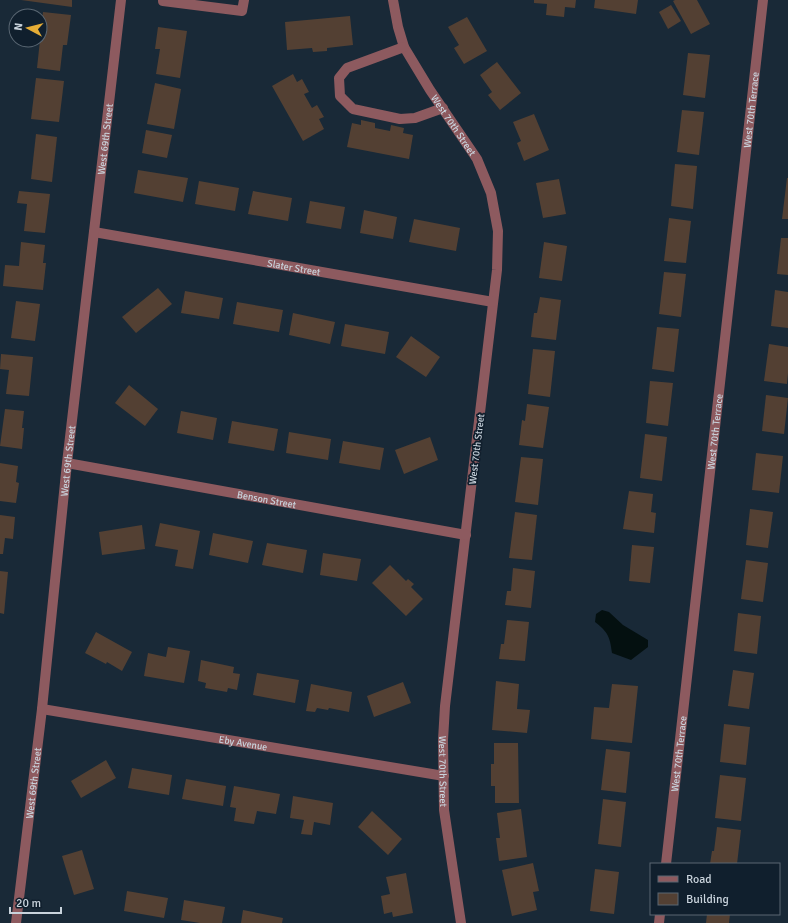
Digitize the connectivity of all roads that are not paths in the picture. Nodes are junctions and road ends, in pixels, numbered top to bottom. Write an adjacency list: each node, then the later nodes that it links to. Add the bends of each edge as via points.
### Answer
1 (121, 0): 8 (street, West 69th Street)
2 (163, 0): 3 (street, via 242,11)
3 (244, 0)
4 (393, 0): 6 (street, West 70th Street)
5 (763, 0): 14 (street, West 70th Terrace)
6 (404, 47): 7 (street, West 70th Street); 7 (street, via 347,68 339,78 340,96 352,109 400,119 415,118)
7 (443, 108): 9 (street, West 70th Street, via 477,159 491,192 498,231)
8 (94, 232): 9 (street, Slater Street); 10 (street, West 69th Street)
9 (493, 302): 11 (street, West 70th Street)
10 (67, 463): 11 (street, Benson Street); 12 (street, West 69th Street)
11 (466, 535): 13 (street, West 70th Street, via 445,706)
12 (42, 709): 13 (street, Eby Avenue); 15 (street, West 69th Street)
13 (444, 776): 16 (street, West 70th Street, via 444,810)
14 (666, 863)
15 (16, 923)
16 (461, 923)

